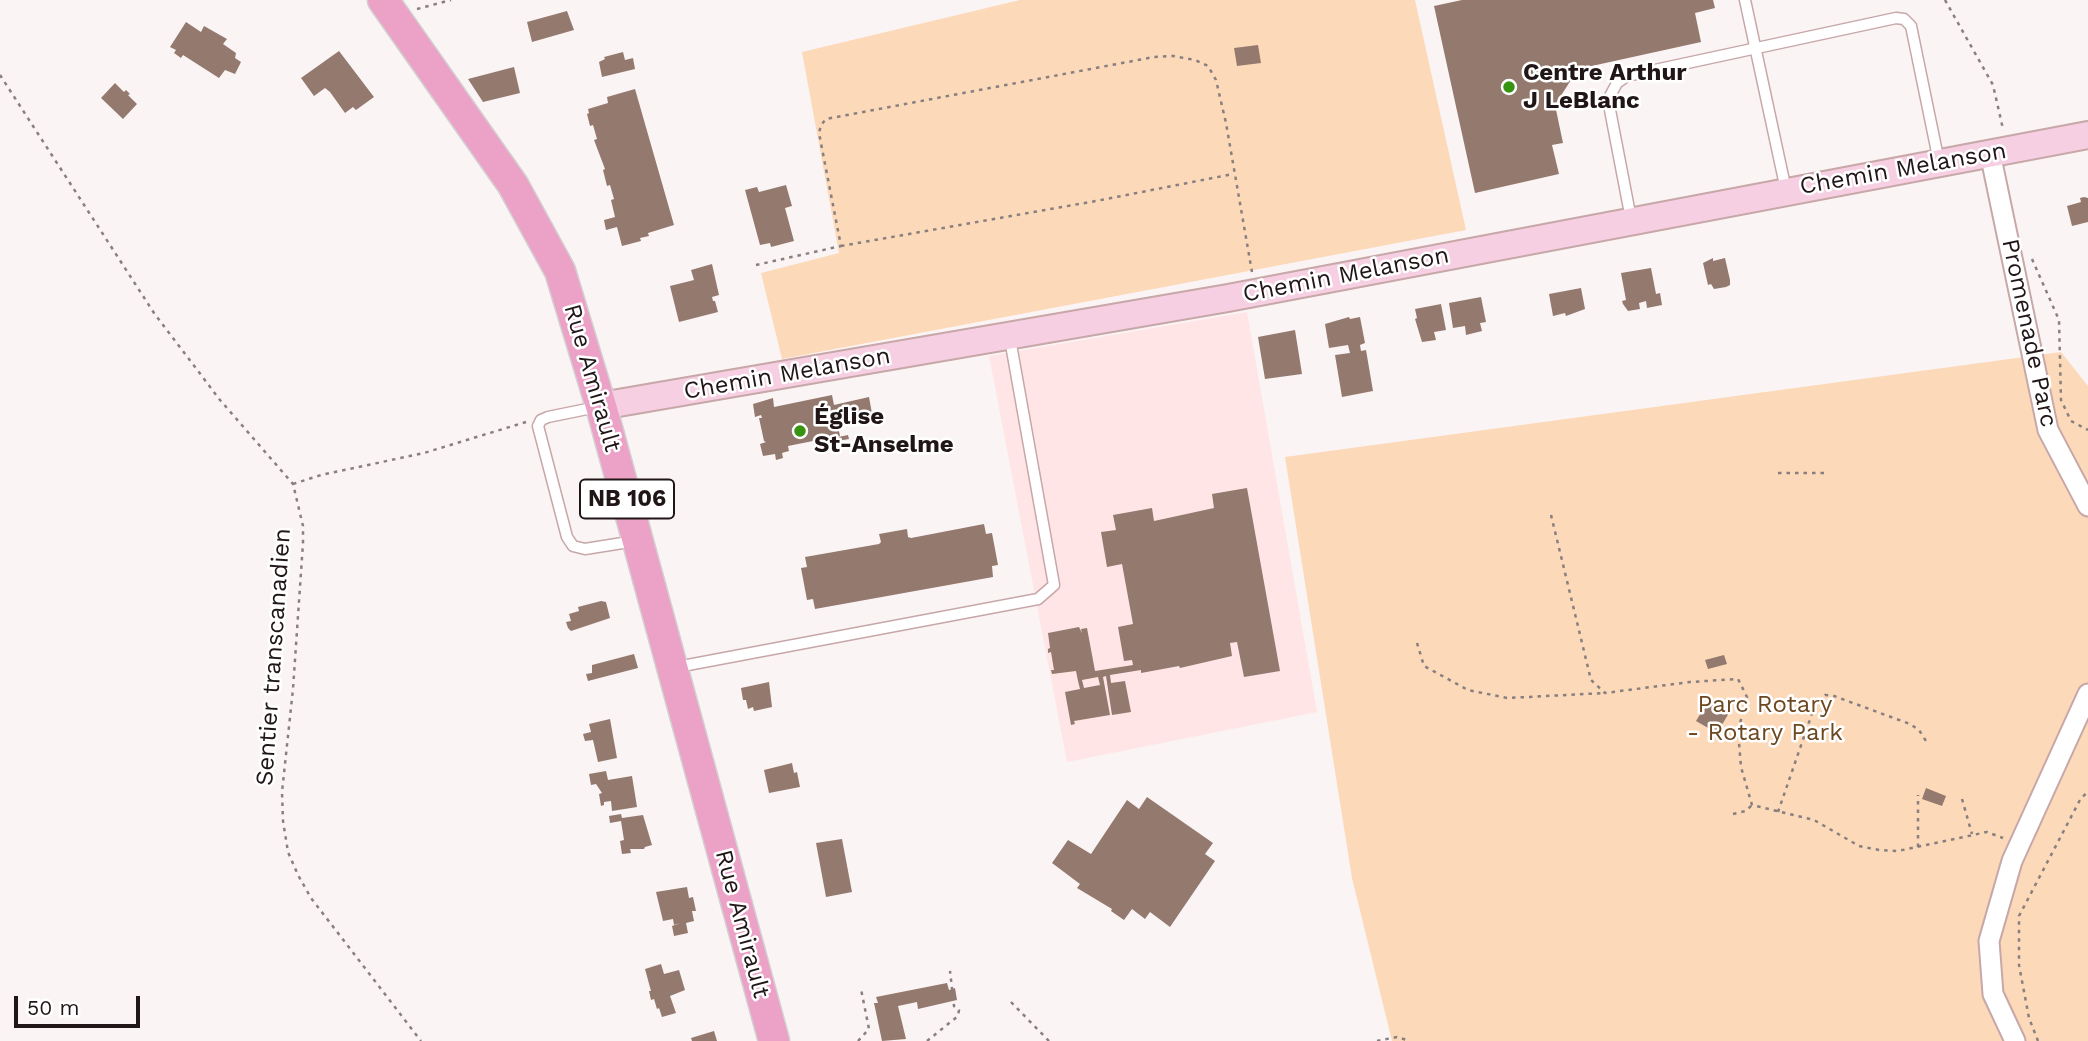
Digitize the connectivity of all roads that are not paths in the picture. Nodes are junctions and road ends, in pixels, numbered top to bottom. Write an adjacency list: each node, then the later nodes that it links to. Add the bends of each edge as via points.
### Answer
1 (1745, 0): 3 (lane)
2 (388, 8): 10 (main road, Rue Amirault / NB 106, via 513,185 560,271)
3 (1756, 49): 6 (lane, via 1904,19 1910,26); 7 (lane); 8 (lane, via 1627,76 1617,83 1610,96 1610,110)
4 (2088, 135): 5 (street, Chemin Melanson)
5 (1999, 152): 6 (street, Chemin Melanson); 11 (street, Promenade Parc, via 2048,430)
6 (1940, 162): 7 (street, Chemin Melanson)
7 (1786, 190): 8 (street, Chemin Melanson)
8 (1631, 221): 9 (street, Chemin Melanson)
9 (1009, 335): 10 (street, Chemin Melanson); 13 (lane, via 1054,585 1038,599)
10 (601, 406): 12 (main road, Rue Amirault / NB 106); 12 (lane, via 543,418 539,432 571,544 585,549)
11 (2088, 506)
12 (638, 540): 13 (main road, Rue Amirault / NB 106)
13 (673, 668): 15 (main road, Rue Amirault / NB 106)
14 (2088, 694): 16 (street, via 2012,861 1989,941 1993,994)
15 (774, 1041)
16 (2015, 1041)

